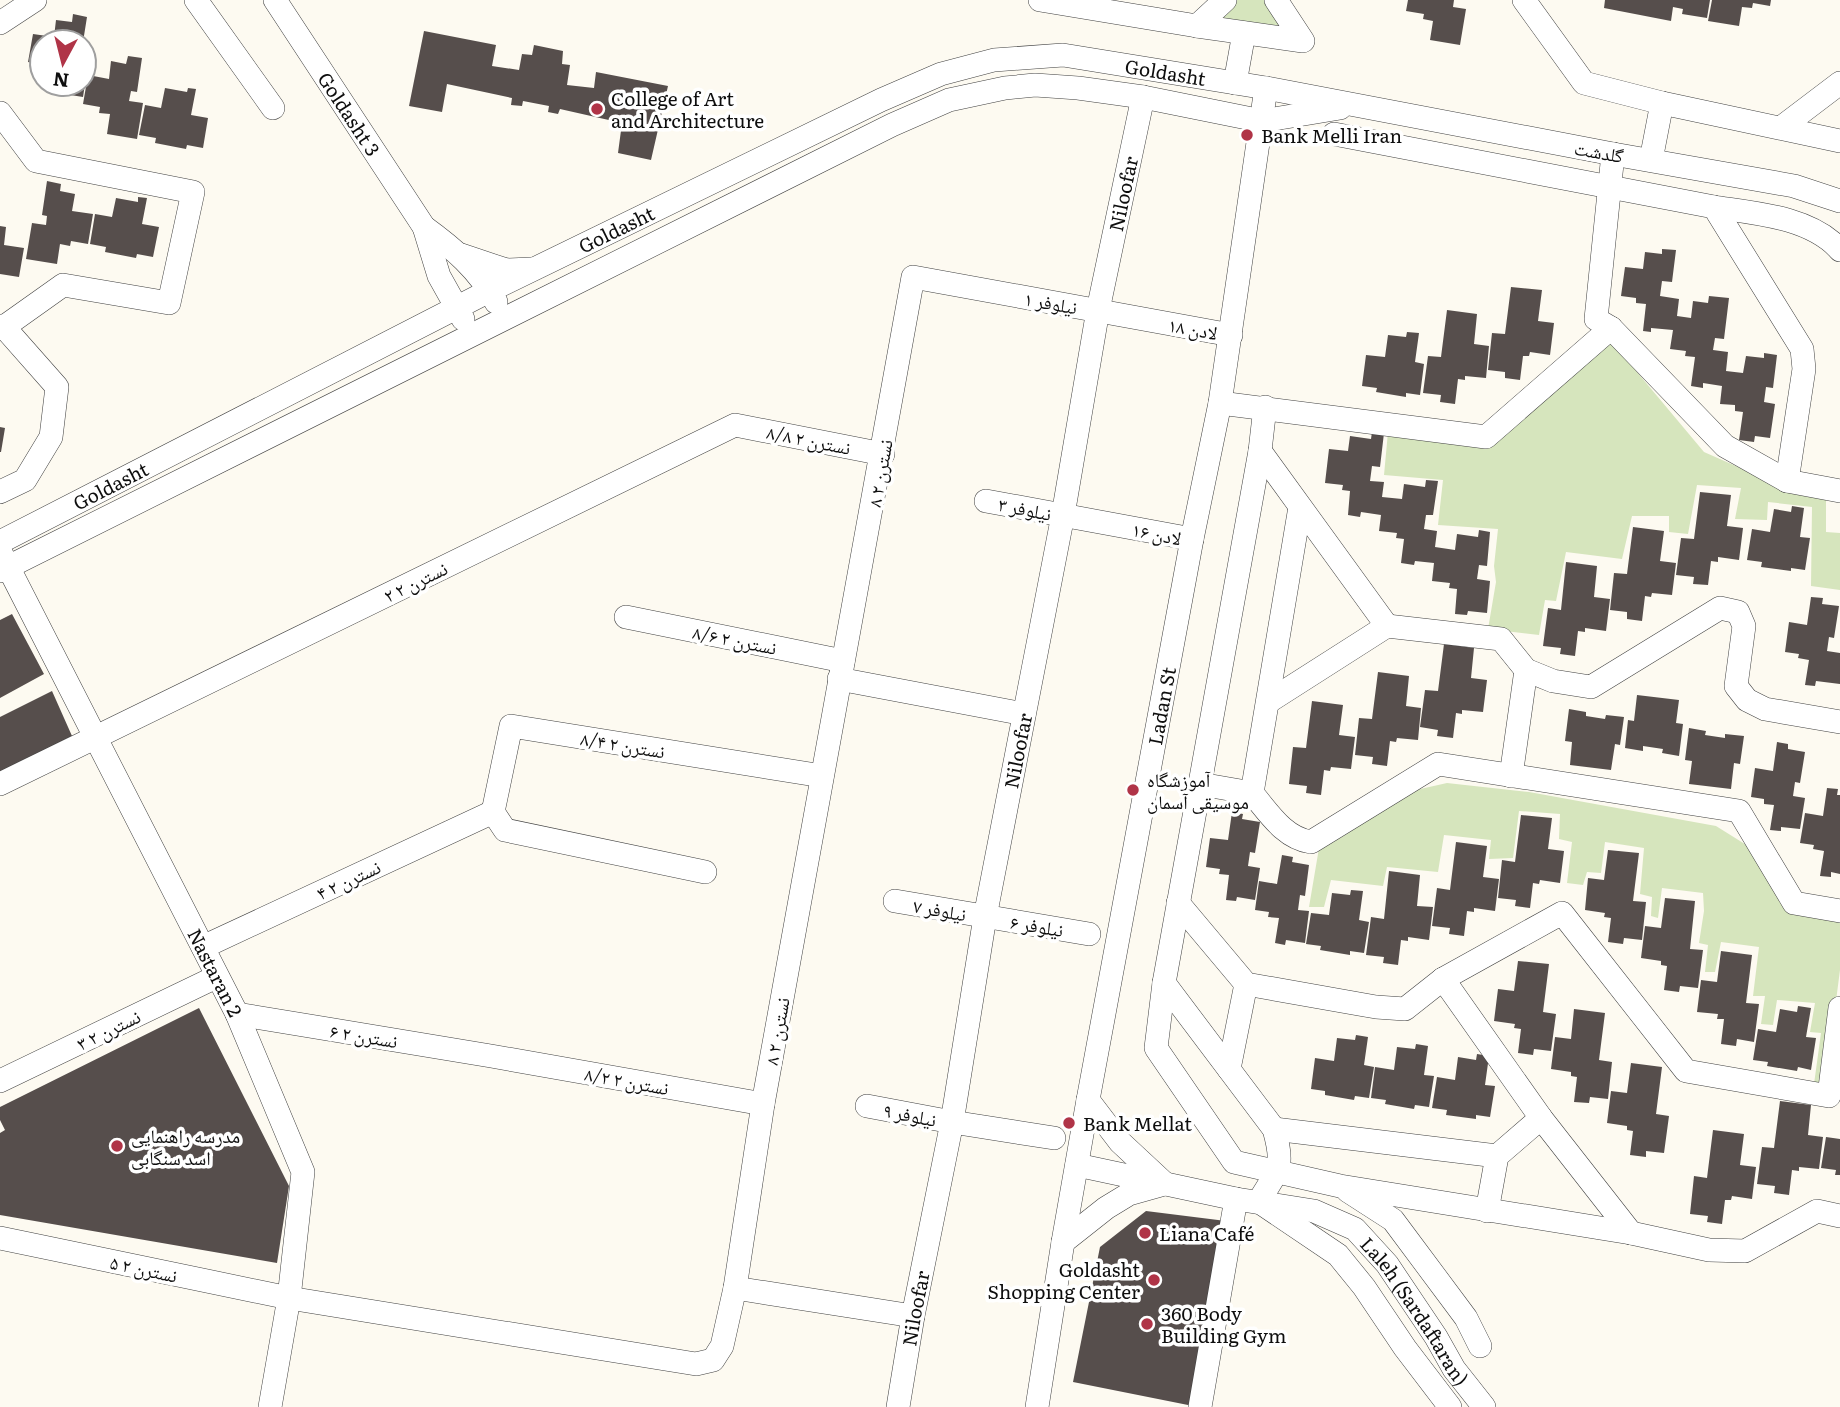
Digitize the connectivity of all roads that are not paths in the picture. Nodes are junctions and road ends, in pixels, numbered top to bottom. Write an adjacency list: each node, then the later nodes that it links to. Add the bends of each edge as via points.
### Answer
1 (35, 0): 8 (street)
2 (197, 0): 18 (street)
3 (275, 0): 30 (street, Goldasht 3)
4 (1040, 0): 9 (street)
5 (1225, 0): 9 (street)
6 (1276, 0): 10 (street, via 1303,41)
7 (1524, 0): 16 (street, via 1584,83)
8 (0, 23)
9 (1197, 26): 10 (street)
10 (1244, 33): 11 (street)
11 (1235, 83): 13 (street, Goldasht); 15 (street, Goldasht, via 1063,55 1030,56 941,74)
12 (1840, 83): 22 (street)
13 (1266, 88): 17 (street, گلدشت); 20 (street, Ladan St)
14 (1143, 97): 20 (street, Goldasht); 21 (street, Goldasht, via 1035,85 1005,88 949,100); 38 (street, Niloofar)
15 (881, 100): 21 (street); 33 (street, Goldasht)
16 (1662, 103): 22 (street); 26 (street)
17 (1358, 105): 20 (street); 25 (street, گلدشت)
18 (273, 108)
19 (0, 113): 42 (street, via 36,161 194,192 169,303 63,285)
20 (1262, 121): 45 (street, Ladan St)
21 (892, 125): 39 (street, Goldasht)
22 (1782, 127): 24 (street)
23 (1334, 134): 27 (street)
24 (1840, 141)
25 (1613, 154): 26 (street, گلدشت); 27 (street)
26 (1651, 160): 28 (street, گلدشت, via 1794,186)
27 (1609, 188): 29 (street); 43 (street, via 1596,319)
28 (1840, 201)
29 (1714, 207): 31 (street, via 1783,218 1819,233); 51 (street, via 1802,349 1804,369)
30 (424, 227): 32 (street); 34 (street)
31 (1840, 250)
32 (461, 255): 33 (street, via 506,270); 36 (street)
33 (534, 269): 36 (street, Goldasht)
34 (439, 276): 37 (street); 41 (street)
35 (913, 277): 38 (street, ۱ نیلوفر); 50 (street, ۸ نسترن ۲)
36 (489, 290): 37 (street, Goldasht); 39 (street)
37 (457, 308): 41 (street, Goldasht); 44 (street)
38 (1098, 310): 40 (street, ۱ نیلوفر); 56 (street, Niloofar)
39 (504, 318): 44 (street, Goldasht)
40 (1155, 321): 45 (street, ۱۸ لادن)
41 (424, 325): 59 (street, Goldasht)
42 (2, 326): 53 (street, via 57,387 51,437 25,480)
43 (1611, 328): 47 (street, via 1486,437); 51 (street, via 1725,446)
44 (471, 334): 60 (street, Goldasht)
45 (1231, 335): 46 (street, Ladan St)
46 (1220, 403): 47 (street); 58 (street, Ladan St)
47 (1265, 407): 49 (street)
48 (735, 425): 50 (street, ۸/۸ نسترن ۲); 68 (street, ۲ نسترن ۲)
49 (1260, 451): 55 (street); 72 (street)
50 (883, 454): 63 (street, ۸ نسترن ۲)
51 (1787, 481): 52 (street)
52 (1840, 491)
53 (0, 492)
54 (986, 501): 56 (street, ۳ نیلوفر)
55 (1300, 507): 62 (street); 65 (street)
56 (1063, 515): 57 (street, ۳ نیلوفر); 66 (street, Niloofar)
57 (1122, 526): 58 (street, ۱۶ لادن)
58 (1192, 539): 91 (street, Ladan St)
59 (0, 542)
60 (3, 563): 68 (street, Nastaran 2)
61 (626, 617): 63 (street, ۸/۶ نسترن ۲)
62 (1387, 626): 64 (street, via 1501,639); 65 (street)
63 (841, 670): 66 (street, ۸/۶ نسترن ۲, via 930,697); 69 (street, ۸ نسترن ۲)
64 (1526, 670): 67 (street, via 1553,681 1591,687 1720,608 1738,612 1744,625 1736,686 1747,700 1765,709); 70 (street)
65 (1268, 702): 73 (street)
66 (1024, 714): 79 (street, Niloofar)
67 (1840, 722)
68 (94, 737): 71 (street, ۲ نسترن ۲); 81 (street, Nastaran 2)
69 (822, 776): 74 (street, ۸/۴ نسترن ۲, via 511,726); 92 (street, ۸ نسترن ۲)
70 (1511, 776): 73 (street, via 1438,764 1311,842 1298,840 1280,826); 78 (street, via 1739,811 1794,903)
71 (0, 784)
72 (1200, 784): 73 (street); 77 (street)
73 (1252, 793)
74 (493, 812): 75 (street, via 505,830); 81 (street, ۴ نسترن ۲)
75 (705, 872)
76 (895, 901): 79 (street, ۷ نیلوفر)
77 (1178, 903): 84 (street); 85 (street)
78 (1840, 911)
79 (985, 917): 80 (street, ۶ نیلوفر); 95 (street, Niloofar)
80 (1089, 934)
81 (203, 947): 82 (street, Nastaran 2)
82 (216, 977): 87 (street, Nastaran 2); 90 (street, ۳ نسترن ۲)
83 (1443, 979): 85 (street, via 1405,1009); 86 (street, via 1562,913 1686,1071 1829,1096); 94 (street)
84 (1164, 982): 89 (street); 100 (street, via 1156,1048 1234,1162)
85 (1246, 984): 89 (street)
86 (1840, 1008)
87 (237, 1014): 88 (street, ۶ نسترن ۲); 110 (street, Nastaran 2, via 303,1172)
88 (491, 1056): 92 (street, ۸/۲ نسترن ۲)
89 (1229, 1069): 96 (street)
90 (0, 1081)
91 (1088, 1100): 99 (street, Ladan St); 101 (street, via 1120,1142)
92 (763, 1104): 109 (street, ۸ نسترن ۲)
93 (867, 1106): 95 (street, ۹ نیلوفر)
94 (1541, 1118): 98 (street); 106 (street)
95 (952, 1122): 97 (street, ۹ نیلوفر); 111 (street, Niloofar)
96 (1274, 1129): 98 (street); 100 (street, via 1281,1155)
97 (1054, 1138)
98 (1497, 1156): 104 (street)
99 (1077, 1165): 101 (street, Laleh (Sardaftaran)); 108 (street, Ladan St)
100 (1278, 1170): 102 (street); 103 (street)
101 (1166, 1184): 103 (street, Laleh (Sardaftaran)); 108 (street, via 1129,1194)
102 (1340, 1186): 104 (street); 112 (street, via 1393,1220)
103 (1246, 1200): 113 (street, Laleh (Sardaftaran), via 1314,1210 1356,1229 1387,1264); 118 (street); 119 (street, Laleh (Sardaftaran), via 1338,1255)
104 (1487, 1211): 106 (street)
105 (1840, 1216): 106 (street, via 1816,1212 1745,1251 1709,1250)
106 (1632, 1233)
107 (0, 1238): 110 (street, ۵ نسترن ۲)
108 (1063, 1242): 117 (street, Ladan St)
109 (735, 1288): 110 (street, ۸ نسترن ۲, via 722,1346 713,1360 696,1363); 111 (street)
110 (289, 1298): 115 (street, Nastaran 2)
111 (913, 1316): 116 (street, Niloofar)
112 (1466, 1318): 113 (street); 114 (street)
113 (1436, 1337): 120 (street, Laleh (Sardaftaran))
114 (1480, 1346)
115 (270, 1407)
116 (898, 1407)
117 (1037, 1407)
118 (1202, 1407)
119 (1450, 1407)
120 (1484, 1407)

